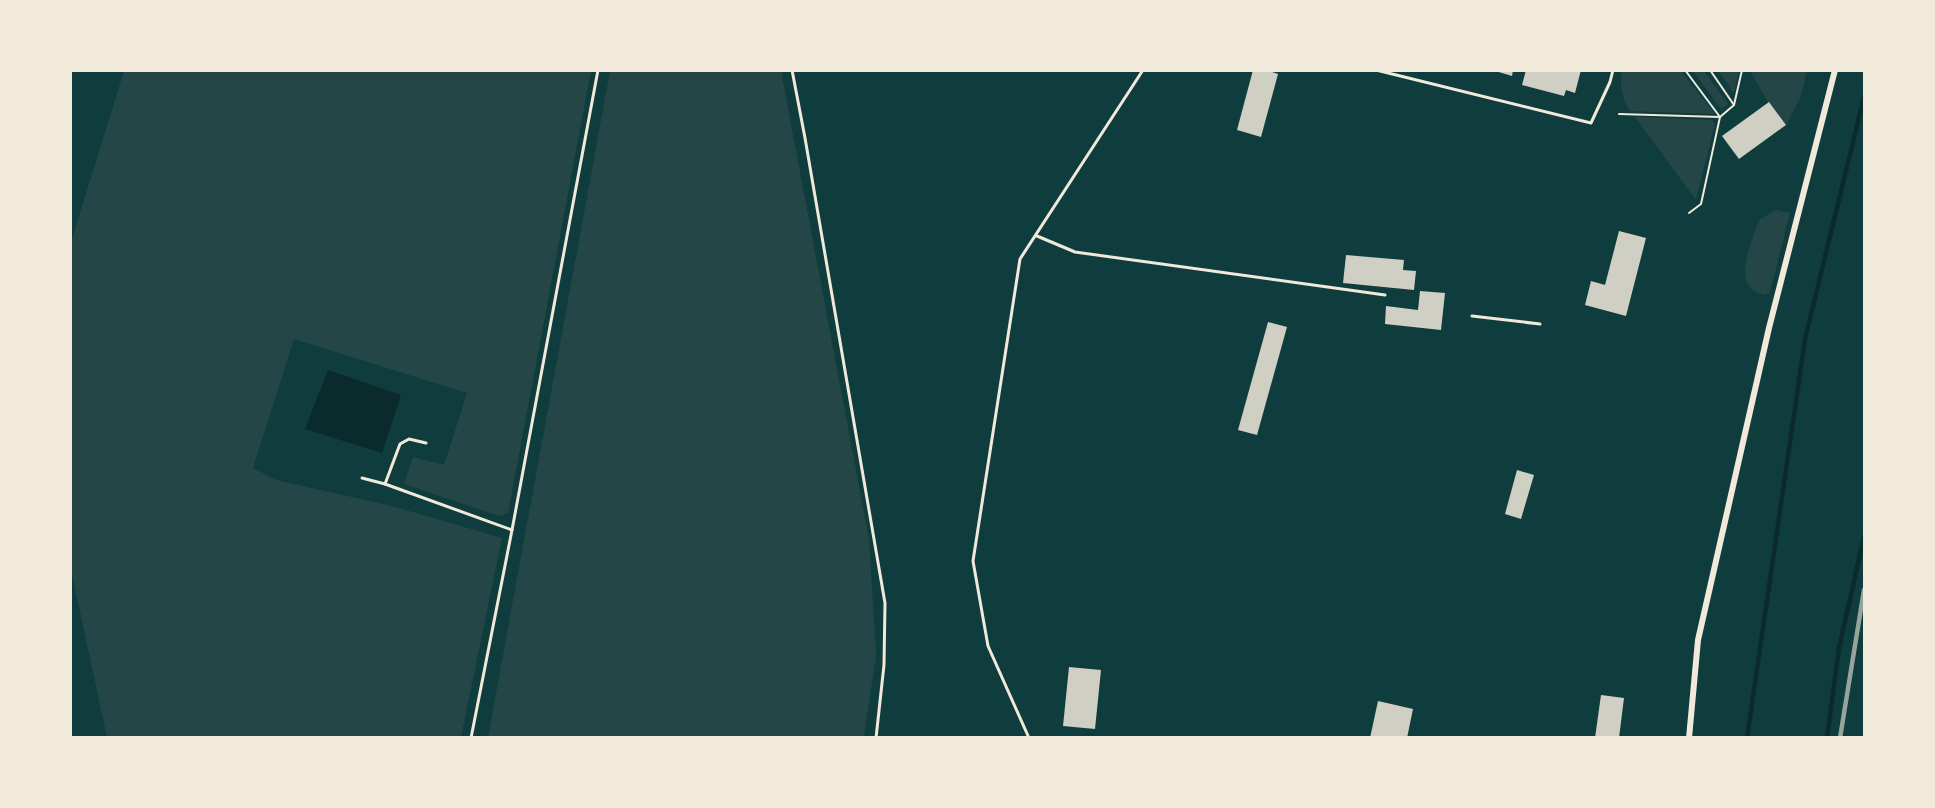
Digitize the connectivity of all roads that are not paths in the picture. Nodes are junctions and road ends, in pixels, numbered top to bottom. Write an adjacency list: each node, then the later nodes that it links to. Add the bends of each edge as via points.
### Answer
1 (598, 70): 14 (lane)
2 (792, 70): 16 (lane, via 885,603 884,665)
3 (1143, 70): 7 (lane)
4 (1376, 70): 5 (lane, via 1591,123)
5 (1613, 70)
6 (1835, 70): 18 (street, via 1769,328 1698,640)
7 (1037, 236): 8 (lane, via 1075,252); 17 (lane, via 1020,259 973,561 988,646)
8 (1385, 296)
9 (1472, 316): 10 (lane)
10 (1540, 324)
11 (426, 443): 13 (lane, via 409,439 400,444)
12 (362, 478): 13 (lane)
13 (385, 484): 14 (lane)
14 (512, 530): 15 (lane)
15 (471, 738)
16 (876, 738)
17 (1029, 738)
18 (1689, 738)

